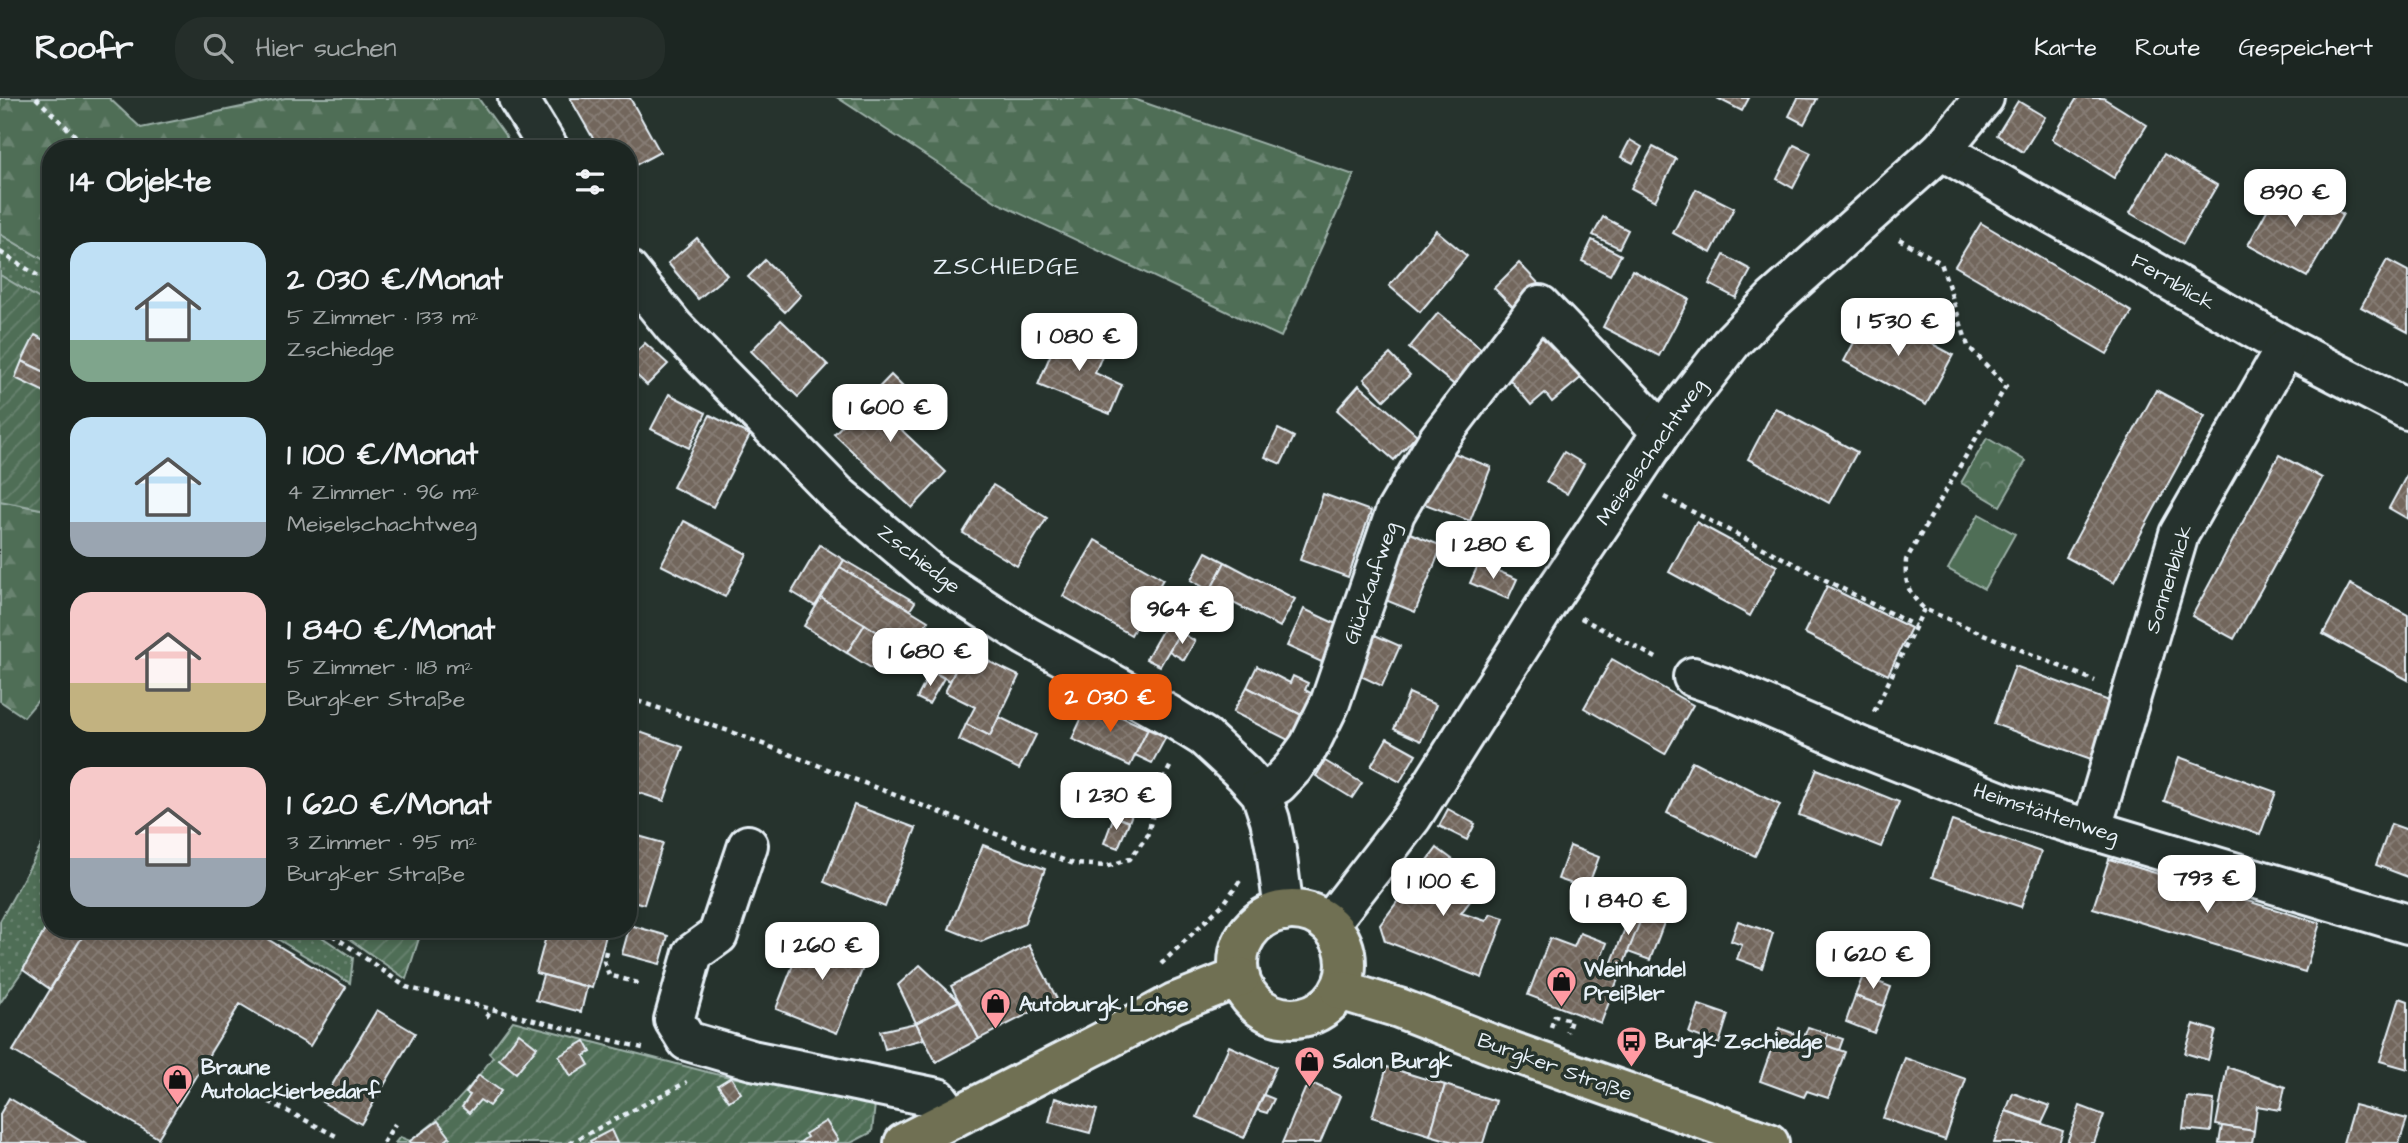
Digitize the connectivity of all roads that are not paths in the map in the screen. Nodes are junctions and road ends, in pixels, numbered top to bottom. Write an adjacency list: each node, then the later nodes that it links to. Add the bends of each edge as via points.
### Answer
1 (518, 98): 3 (street)
2 (1984, 98): 4 (street, Meiselschachtweg)
3 (544, 140)
4 (1941, 150): 6 (street, Fernblick); 8 (street, Meiselschachtweg, via 1773,300 1732,342)
5 (637, 281): 10 (street, Zschiedge, via 674,327 829,486 935,577 1026,636 1204,737)
6 (2286, 347): 7 (street, Fernblick); 11 (street, Sonnenblick, via 2179,534)
7 (2408, 410)
8 (1662, 432): 10 (street, Glückaufweg, via 1540,305 1438,440 1395,513 1330,704 1293,768 1278,785); 14 (street, Meiselschachtweg, via 1412,817)
9 (1693, 677): 11 (street, Heimstättenweg, via 2009,805)
10 (1261, 793): 13 (street, Zschiedge, via 1276,850)
11 (2092, 828): 15 (street, Heimstättenweg)
12 (748, 845): 18 (street, via 718,935 693,953 674,1020 687,1041 752,1060 938,1098)
13 (1283, 911): 14 (main road, via 1308,912); 16 (main road, via 1247,934 1238,963)
14 (1329, 925): 17 (main road, via 1346,957)
15 (2408, 925)
16 (1240, 977): 17 (main road, via 1260,1008 1295,1019 1329,1005); 18 (main road, via 1174,1003)
17 (1340, 990): 20 (main road, Burgker Straße)
18 (953, 1118): 19 (main road)
19 (904, 1143)
20 (1769, 1143)

